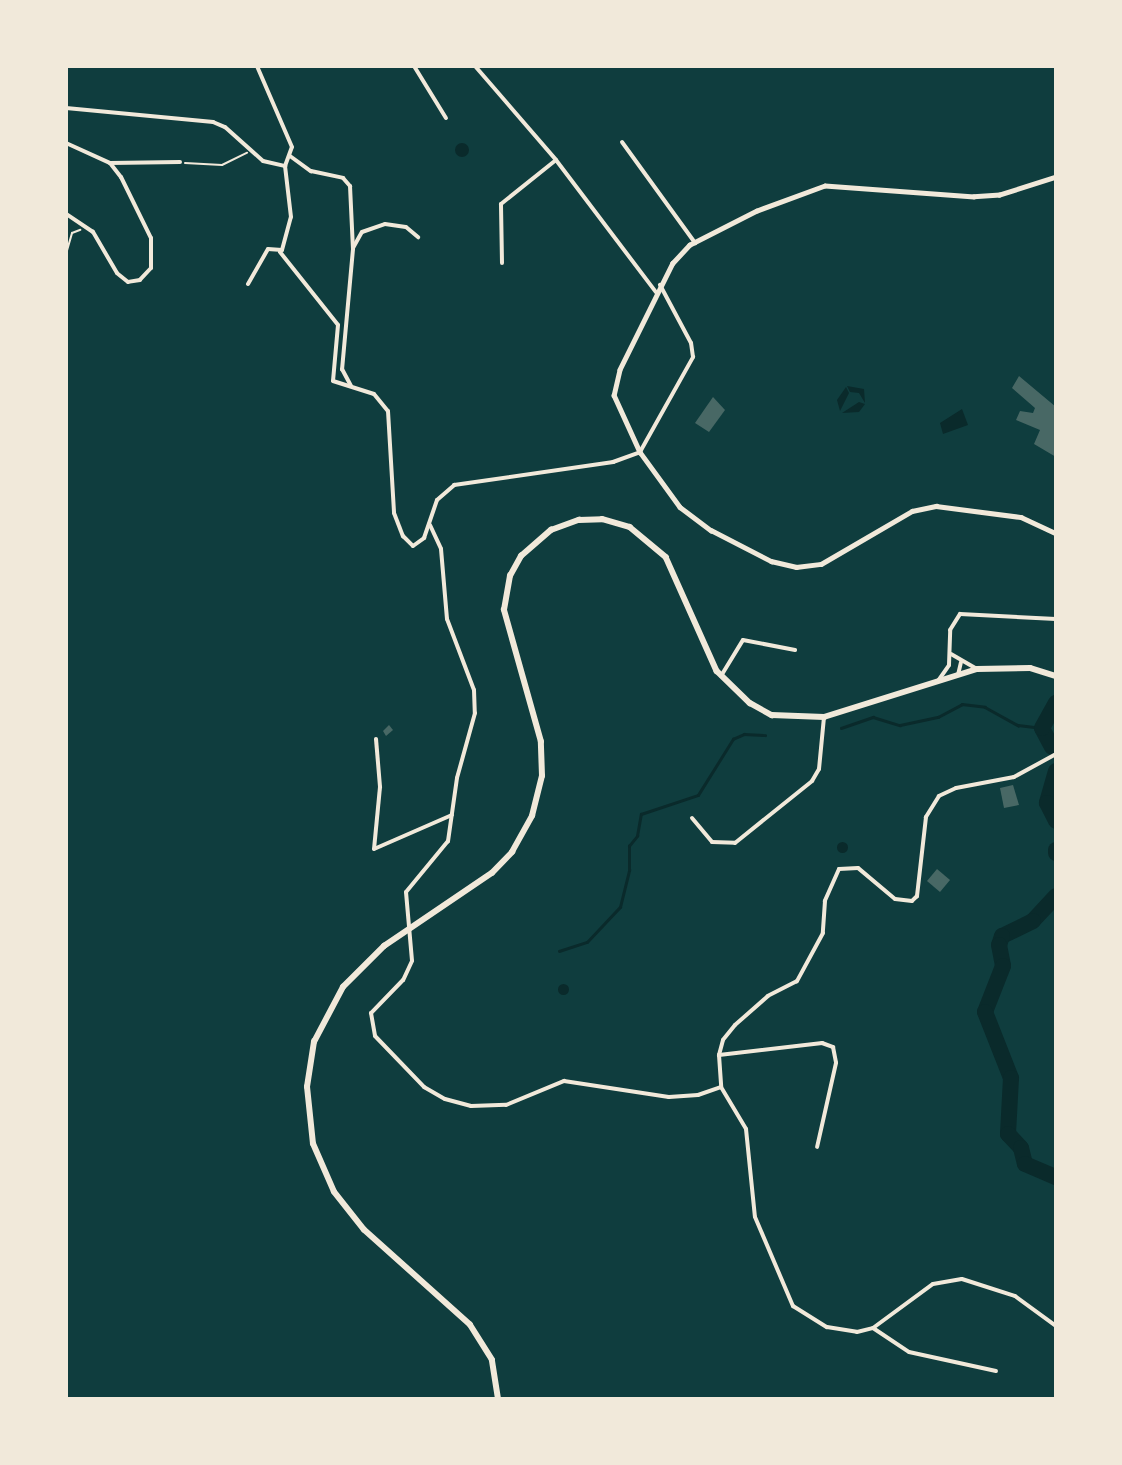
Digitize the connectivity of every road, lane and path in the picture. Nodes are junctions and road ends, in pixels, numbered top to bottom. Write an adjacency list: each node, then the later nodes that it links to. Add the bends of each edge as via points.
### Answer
1 (257, 66): 9 (street, via 289,134)
2 (414, 66): 5 (street)
3 (475, 66): 10 (street)
4 (66, 108): 8 (street, via 213,122)
5 (446, 118)
6 (622, 142): 18 (street)
7 (66, 143): 12 (street)
8 (250, 150): 11 (path, via 222,165); 13 (street, via 263,161)
9 (290, 156): 13 (street); 19 (street, via 311,170 348,181)
10 (556, 160): 22 (street, via 501,204); 25 (street)
11 (180, 162): 12 (street)
12 (110, 163): 16 (street, via 143,217 151,238 151,268 140,280 128,282 117,273)
13 (285, 166): 20 (street, via 291,217)
14 (1056, 177): 18 (street, via 1000,195 974,197 824,186 795,194)
15 (66, 214): 16 (street)
16 (90, 229): 21 (path, via 72,233)
17 (418, 238): 19 (street, via 406,227 385,224 362,232)
18 (695, 242): 24 (street, via 681,253)
19 (353, 249): 26 (street, via 342,369)
20 (280, 252): 23 (street, via 268,249); 26 (street, via 338,326 333,382)
21 (66, 254)
22 (502, 263)
23 (248, 284)
24 (660, 285): 25 (street); 27 (street, via 691,343 693,357)
25 (656, 292): 27 (street, via 620,370 614,394)
26 (351, 386): 28 (street, via 374,394 388,412 394,513 403,536 409,544 418,545)
27 (640, 452): 28 (street, via 613,462 454,485 437,500); 29 (street, via 691,518 771,561 796,567 838,556 924,507 1021,517)
28 (430, 525): 43 (street, via 445,567 447,619 476,700)
29 (1056, 533)
30 (1056, 619): 32 (street, via 964,612 950,630)
31 (795, 650): 36 (street, via 743,640)
32 (951, 654): 33 (street); 34 (street)
33 (960, 662): 35 (street); 37 (street)
34 (948, 668): 37 (street); 39 (street)
35 (977, 669): 37 (main road); 38 (main road, via 1030,668)
36 (721, 676): 40 (main road, via 750,704 772,715); 45 (main road, via 679,579 650,540 630,527 602,519 565,525 535,542 510,576 504,610 541,742 542,776 532,816 512,852 496,868)
37 (956, 676): 39 (main road)
38 (1056, 676)
39 (938, 681): 40 (main road)
40 (824, 717): 44 (street, via 819,768 812,781 735,843 712,842)
41 (376, 739): 43 (street, via 380,787 374,849)
42 (1056, 754): 46 (street, via 1014,777 956,788 939,796 926,817 917,896 912,901 895,899 858,868 839,869 825,901 823,933 799,978 735,1025 723,1040)
43 (452, 815): 45 (street, via 442,854 406,892)
44 (692, 818)
45 (412, 926): 47 (street, via 409,970 374,1008 370,1027 409,1075 439,1096 457,1103 497,1106 564,1081 669,1097 698,1095); 52 (main road, via 360,966 324,1018 308,1070 312,1136 322,1169 351,1217 477,1334 492,1360)
46 (720, 1055): 47 (street); 48 (street, via 822,1043 833,1046 836,1063)
47 (721, 1087): 50 (street, via 746,1130 755,1217 787,1298 800,1311 838,1331)
48 (817, 1147)
49 (1056, 1326): 50 (street, via 1001,1289 953,1279 921,1291)
50 (873, 1328): 51 (street, via 909,1352)
51 (996, 1371)
52 (498, 1399)

